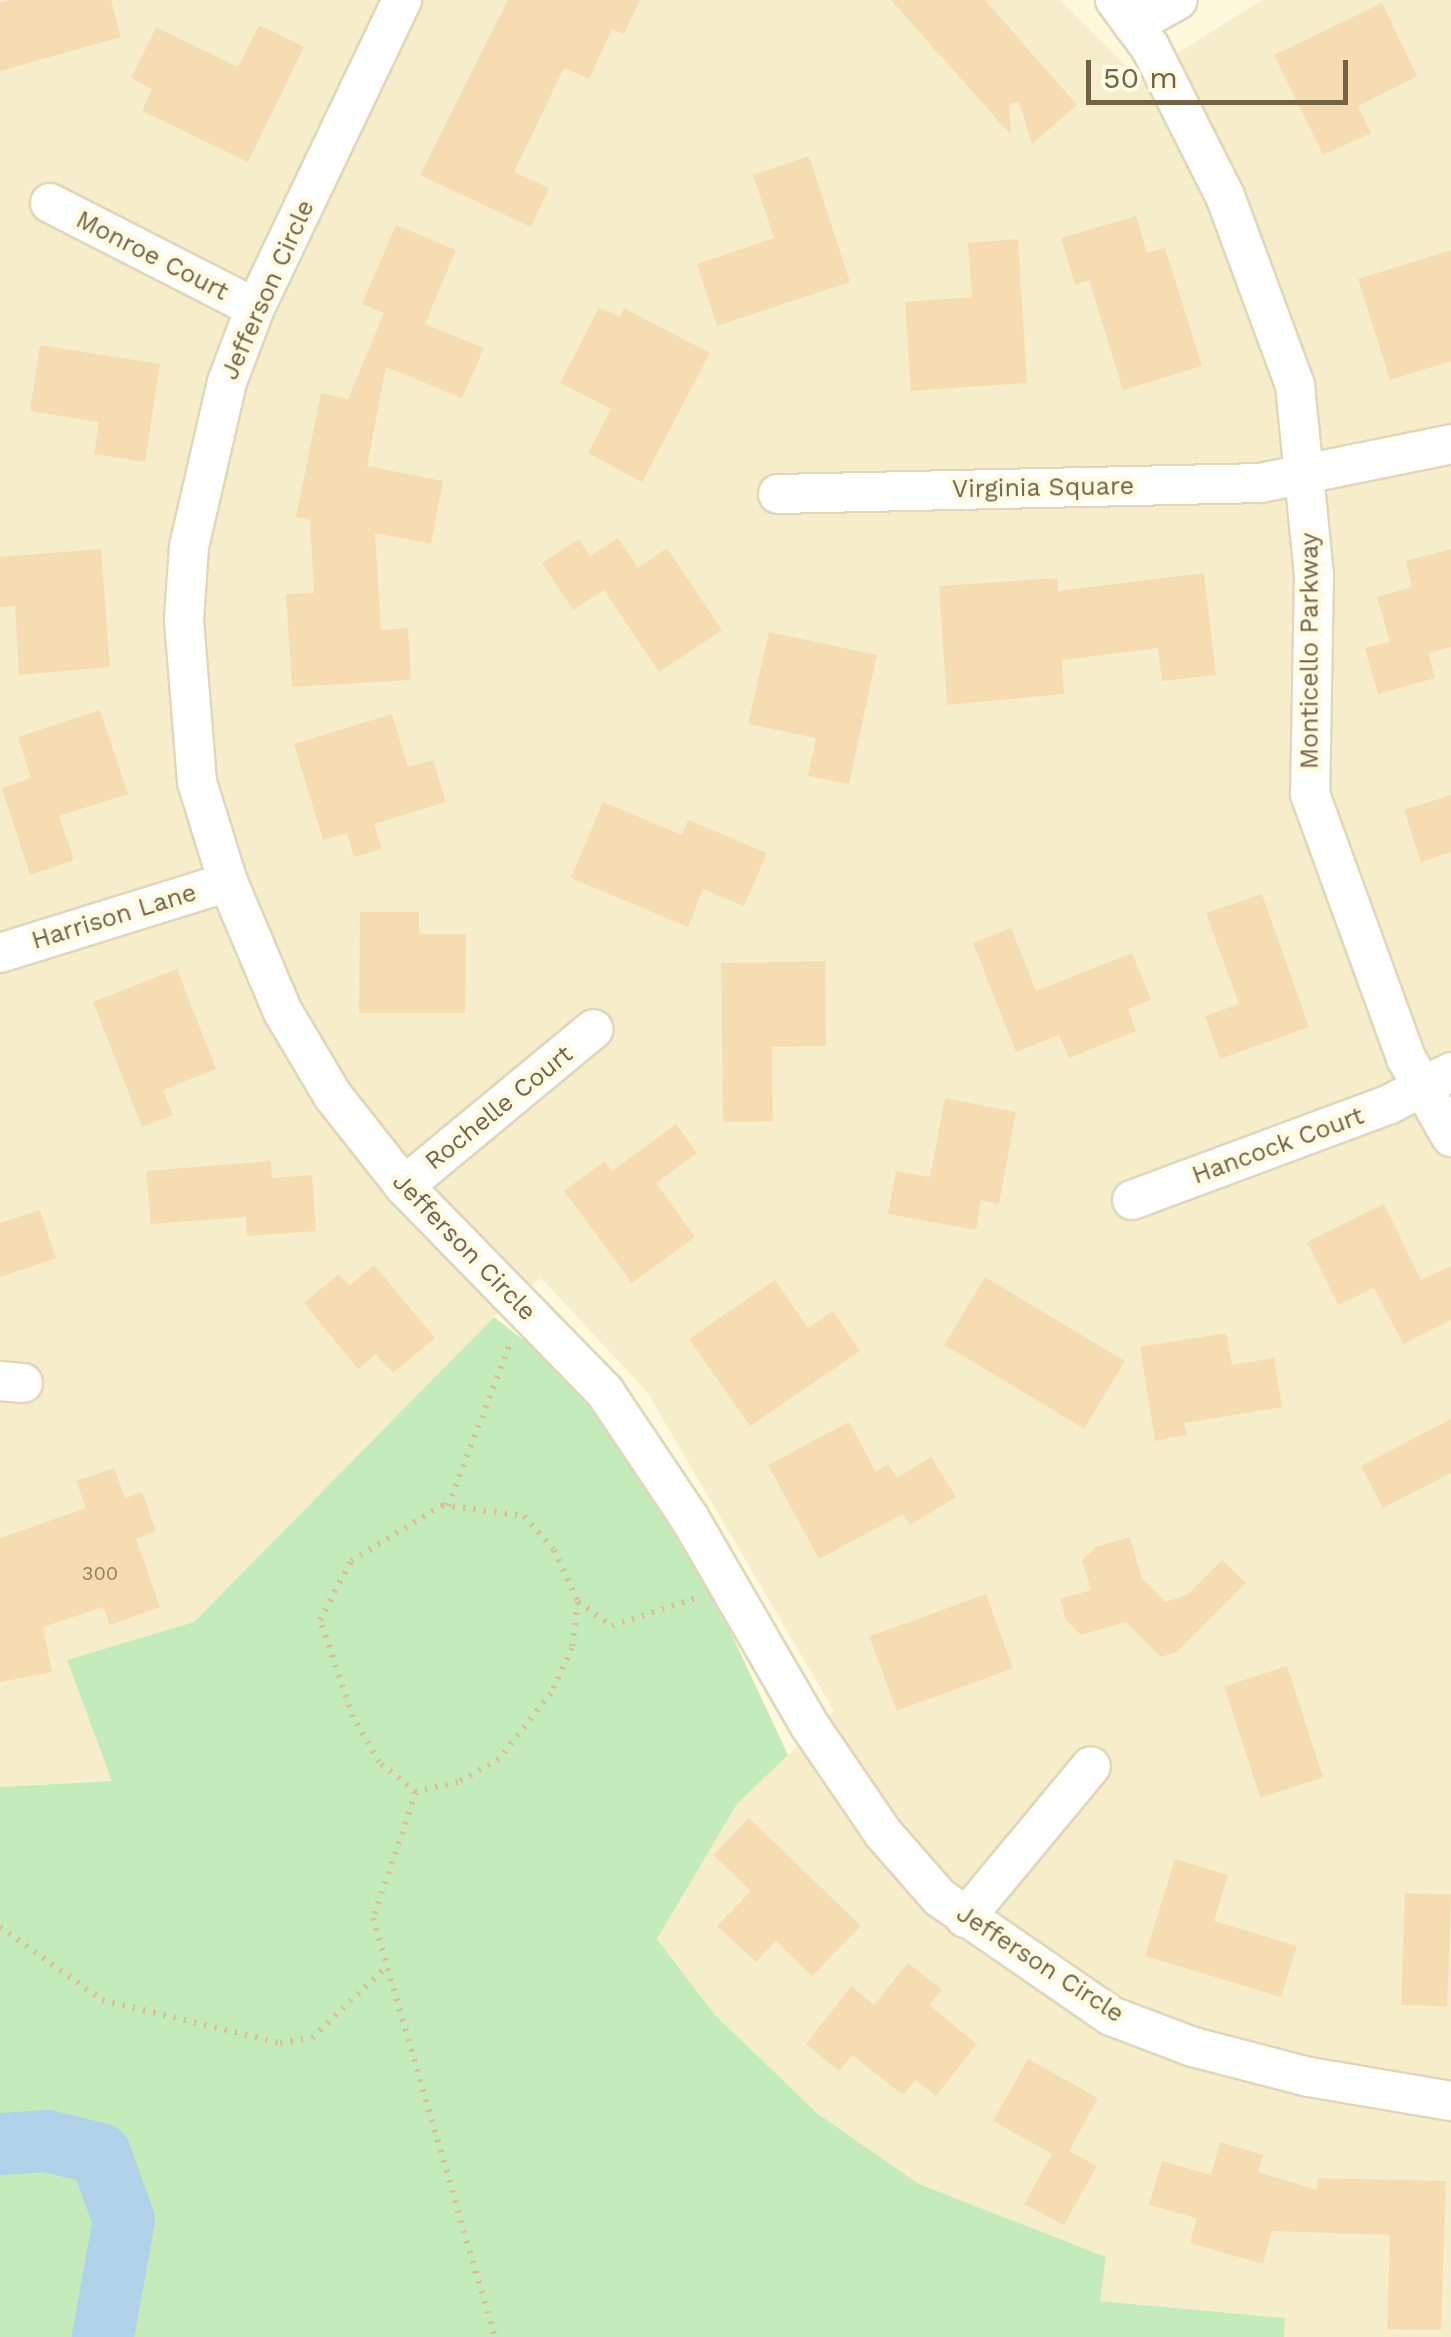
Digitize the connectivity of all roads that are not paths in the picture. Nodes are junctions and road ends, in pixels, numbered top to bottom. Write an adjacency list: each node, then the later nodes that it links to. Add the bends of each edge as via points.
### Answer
1 (402, 0): 5 (street, Jefferson Circle)
2 (1178, 0): 3 (street)
3 (1124, 12): 7 (street, Monticello Parkway, via 1226,196 1270,307 1296,385)
4 (50, 204): 5 (street, Monroe Court)
5 (255, 308): 9 (street, Jefferson Circle, via 206,458 184,620 198,782)
6 (1451, 444): 7 (street, Virginia Square)
7 (1307, 477): 8 (street, Virginia Square, via 1260,484); 12 (street, Monticello Parkway, via 1314,574 1310,794 1330,861)
8 (778, 494)
9 (228, 882): 10 (street, Harrison Lane); 14 (street, Jefferson Circle, via 284,1012 333,1096)
10 (0, 953)
11 (594, 1030): 14 (street, Rochelle Court)
12 (1436, 1080): 13 (street, Monticello Parkway); 15 (street, Hancock Court)
13 (1451, 1136)
14 (404, 1186): 17 (street, Jefferson Circle, via 605,1392 883,1833)
15 (1132, 1200)
16 (1091, 1766): 17 (street)
17 (965, 1918): 18 (street, Jefferson Circle, via 1111,2016 1176,2041 1310,2077)
18 (1451, 2101)

